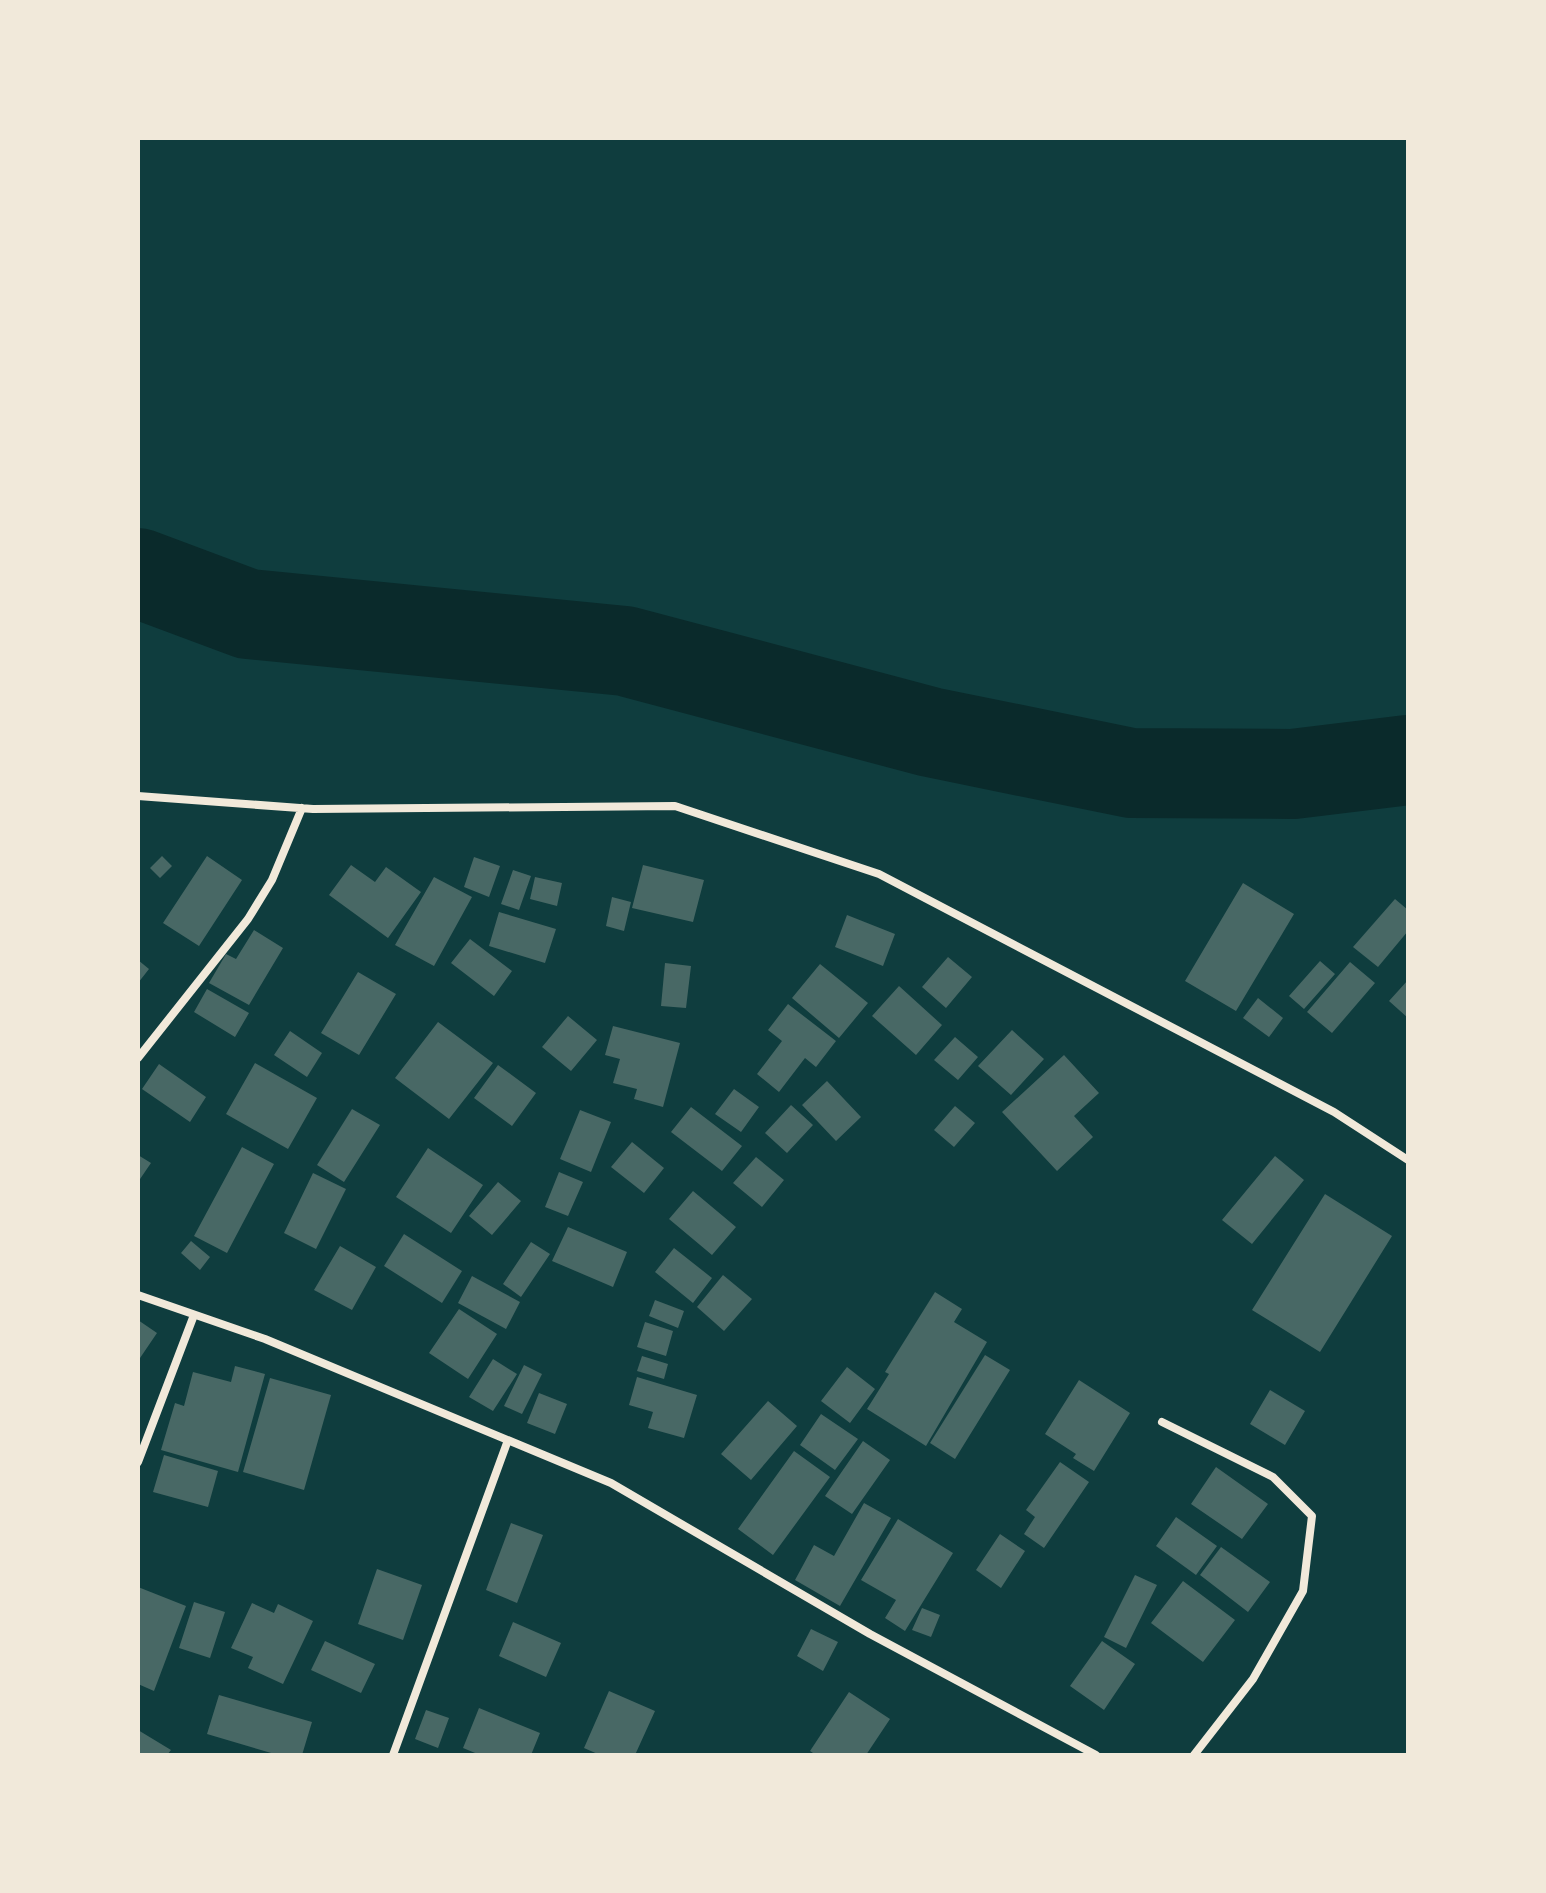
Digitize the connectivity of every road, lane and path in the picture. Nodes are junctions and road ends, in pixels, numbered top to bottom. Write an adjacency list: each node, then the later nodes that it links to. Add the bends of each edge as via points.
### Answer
1 (138, 796): 2 (street)
2 (302, 808): 3 (street, via 272,880 248,919); 4 (street, via 675,806 879,874 1334,1112)
3 (138, 1058)
4 (1408, 1160)
5 (138, 1295): 6 (street)
6 (194, 1315): 8 (street); 9 (street)
7 (1162, 1422): 12 (street, via 1273,1477 1312,1516 1303,1591 1253,1679)
8 (508, 1440): 10 (street); 11 (street, via 611,1483 870,1634)
9 (138, 1462)
10 (393, 1755)
11 (1096, 1755)
12 (1194, 1755)

